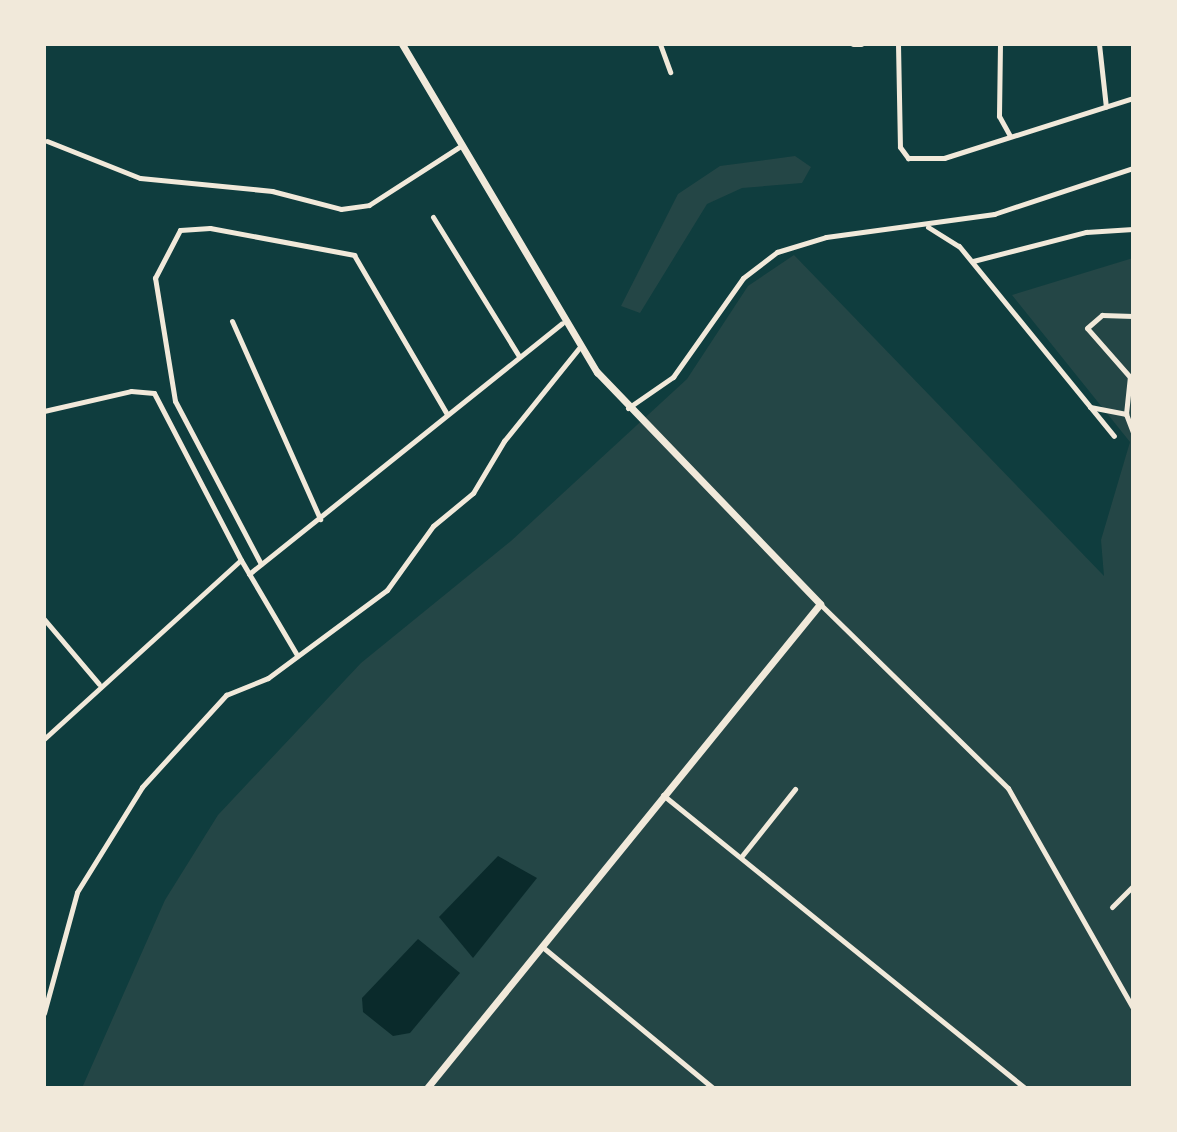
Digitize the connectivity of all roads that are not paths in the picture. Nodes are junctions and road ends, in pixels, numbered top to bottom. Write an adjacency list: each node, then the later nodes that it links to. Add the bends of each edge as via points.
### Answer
1 (402, 44): 13 (street)
2 (660, 44): 8 (street)
3 (853, 44): 4 (street)
4 (861, 44)
5 (898, 44): 11 (street, via 900,147 908,158 944,158)
6 (1000, 44): 11 (street, via 999,116)
7 (1099, 44): 10 (street)
8 (670, 72)
9 (1133, 98): 10 (street)
10 (1106, 107): 11 (street)
11 (1011, 136)
12 (45, 141): 13 (street, via 140,178 272,191 341,209 369,205)
13 (459, 147): 21 (street)
14 (1133, 168): 16 (street, via 994,214)
15 (433, 217): 23 (street)
16 (927, 227): 18 (street); 25 (street, via 800,243 758,263 673,377)
17 (1133, 229): 18 (street, via 1086,232)
18 (973, 261): 24 (street)
19 (1133, 316): 28 (street, via 1102,315 1087,328 1130,377)
20 (232, 321): 31 (street)
21 (562, 323): 22 (street); 23 (street)
22 (579, 348): 25 (street); 37 (street, via 504,441 473,493 433,526 387,590)
23 (519, 356): 27 (street)
24 (1089, 407): 28 (street); 30 (street)
25 (627, 409): 35 (street, via 698,472)
26 (44, 411): 32 (street, via 131,391 154,393 173,420)
27 (447, 414): 31 (street); 33 (street, via 354,255 210,228 180,230 155,278 175,401)
28 (1126, 414): 29 (street)
29 (1133, 432)
30 (1114, 436)
31 (320, 519): 33 (street)
32 (241, 560): 34 (street); 38 (street)
33 (261, 564): 34 (street)
34 (249, 574): 37 (street)
35 (820, 604): 41 (street); 48 (street, via 952,726 1008,788)
36 (44, 619): 38 (street)
37 (297, 655): 47 (street, via 268,678 226,695 142,787 91,861)
38 (99, 684): 39 (street)
39 (44, 739)
40 (795, 789): 42 (street)
41 (663, 795): 42 (street); 45 (street)
42 (741, 857): 52 (street)
43 (1133, 886): 44 (street)
44 (1112, 907)
45 (545, 949): 50 (street); 51 (street)
46 (44, 978): 47 (street)
47 (48, 988): 49 (street)
48 (1133, 1008)
49 (44, 1013)
50 (428, 1088)
51 (713, 1088)
52 (1025, 1088)

